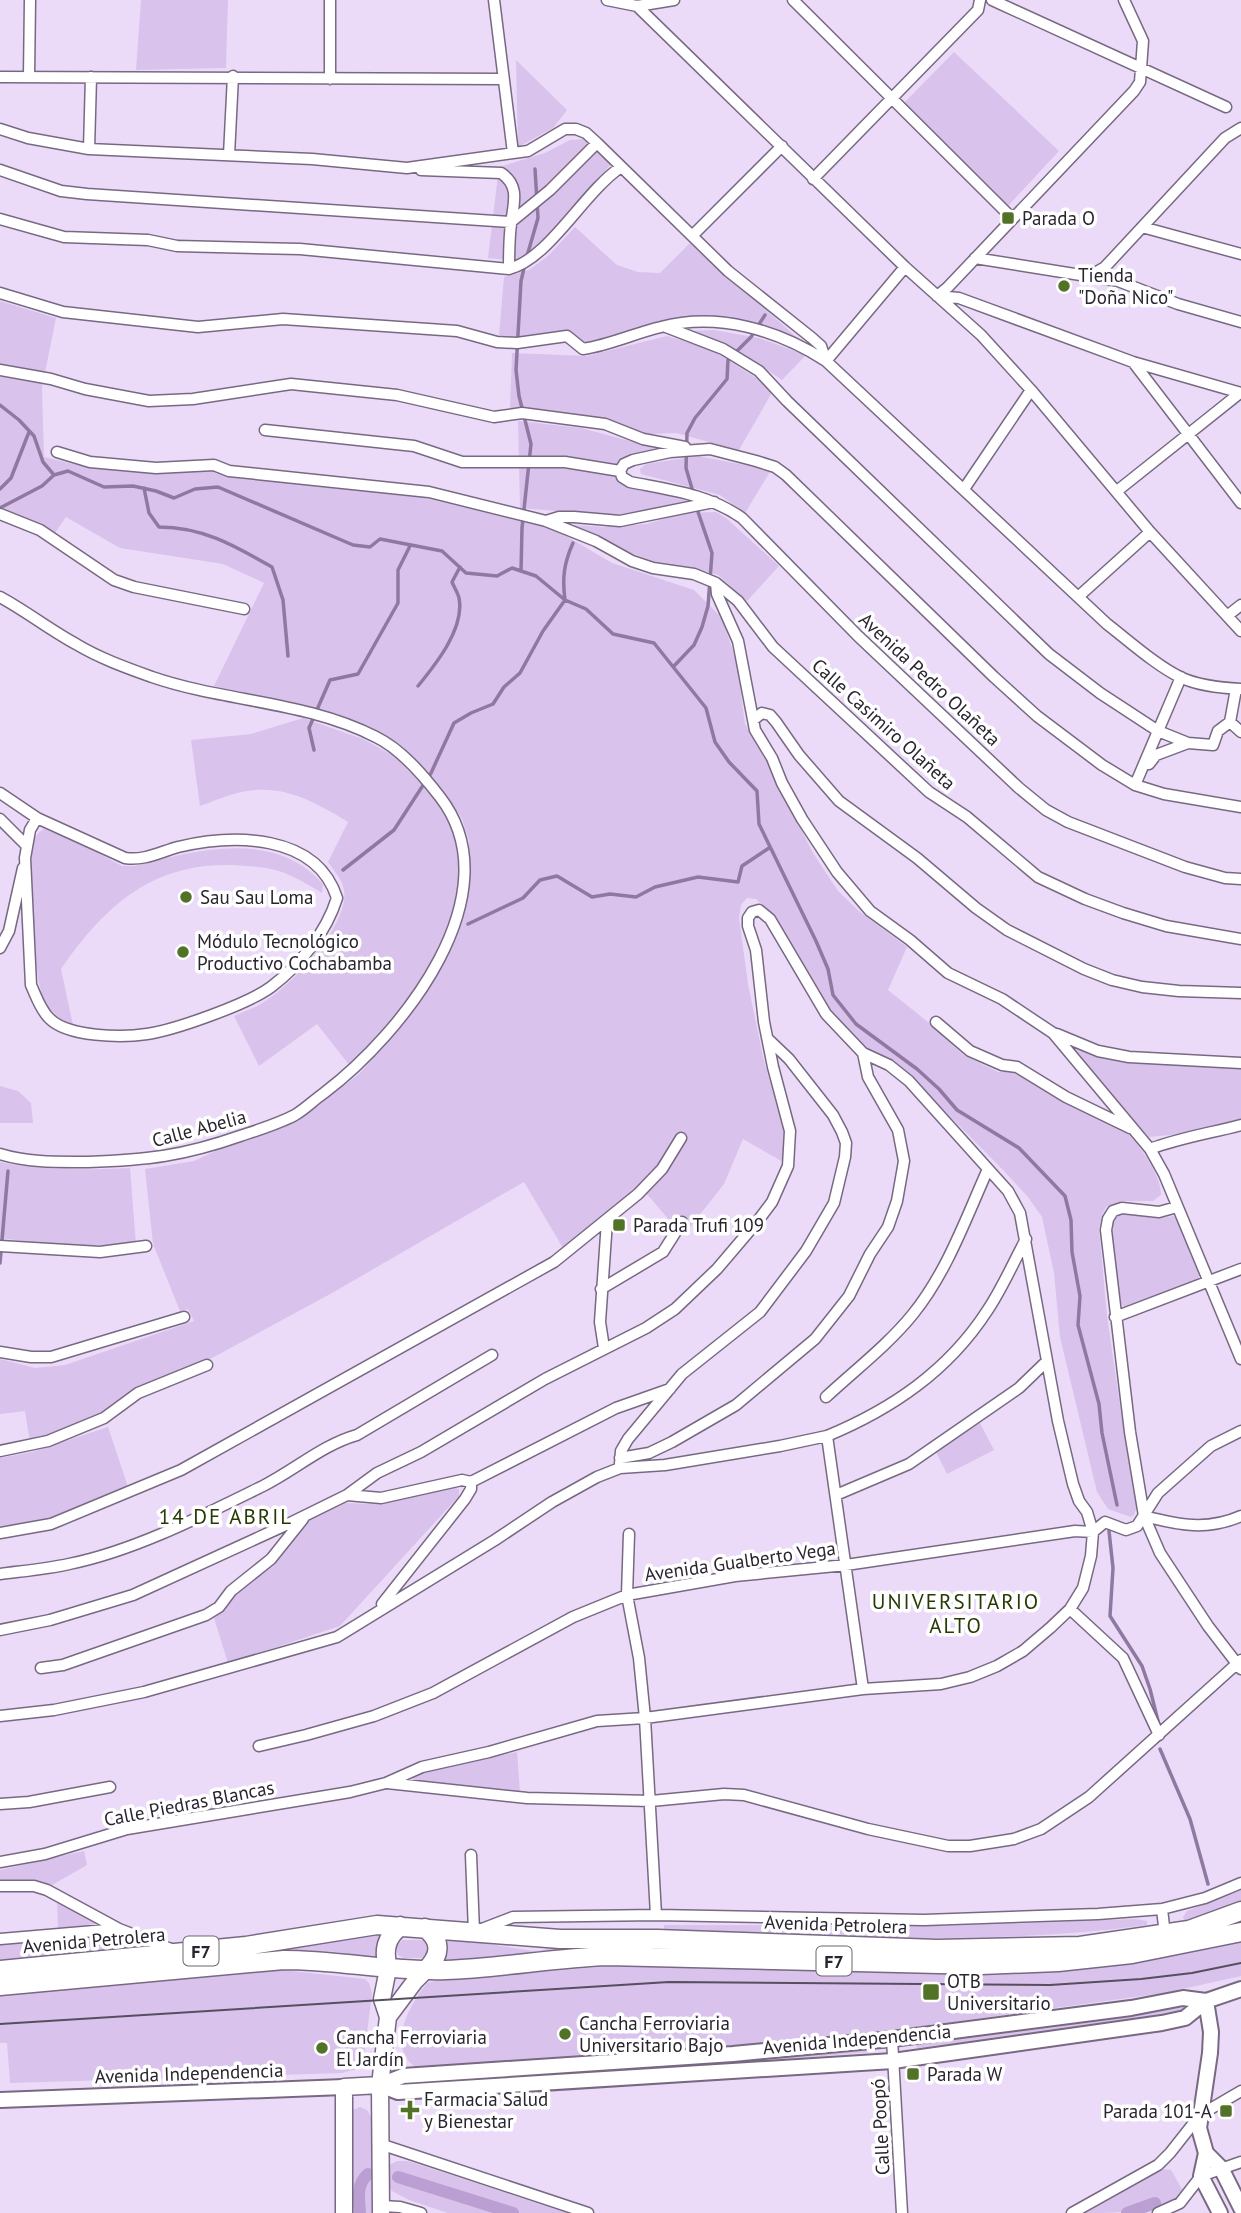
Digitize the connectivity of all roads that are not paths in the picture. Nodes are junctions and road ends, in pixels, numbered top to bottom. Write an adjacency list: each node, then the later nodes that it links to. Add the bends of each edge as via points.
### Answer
1 (30, 0): 14 (street)
2 (330, 0): 16 (street)
3 (494, 0): 17 (street)
4 (607, 0): 10 (street)
5 (674, 0): 10 (street)
6 (793, 0): 18 (street)
7 (981, 0): 18 (street, via 978,10)
8 (992, 0): 11 (street)
9 (1124, 0): 11 (street, via 1143,41)
10 (637, 6): 23 (street)
11 (1141, 68): 19 (street); 31 (street, via 1134,91)
12 (233, 76): 15 (street); 16 (street); 26 (street)
13 (0, 77): 14 (street)
14 (29, 77): 15 (street)
15 (90, 77): 24 (street)
16 (330, 79): 17 (street)
17 (503, 79): 25 (street)
18 (893, 99): 30 (street); 31 (street)
19 (1226, 107)
20 (1241, 128): 34 (street, via 1225,138)
21 (0, 129): 24 (street)
22 (597, 143): 25 (street, via 586,133 565,129 528,151); 27 (street); 33 (street)
23 (782, 146): 30 (street); 35 (street)
24 (89, 149): 26 (street)
25 (513, 153): 28 (street)
26 (229, 155): 28 (street)
27 (621, 167): 35 (street); 39 (street, via 596,188 551,240 525,263)
28 (407, 168): 33 (street, via 501,173 514,190)
29 (0, 170): 33 (street, via 61,191 87,194)
30 (813, 179): 38 (street)
31 (1012, 218): 37 (street)
32 (0, 219): 39 (street, via 64,237 300,249)
33 (511, 222): 39 (street)
34 (1142, 227): 36 (street); 40 (street, via 1105,267)
35 (693, 235): 45 (street, via 729,271 821,346)
36 (1241, 254)
37 (975, 258): 40 (street); 42 (street)
38 (905, 267): 42 (street); 45 (street)
39 (509, 269)
40 (1078, 277): 43 (street, via 1118,281)
41 (0, 293): 44 (street, via 63,312 198,327 283,319 457,331 497,342 566,336 583,349)
42 (937, 296): 46 (street, via 959,298); 48 (street, via 981,335)
43 (1241, 322)
44 (663, 326): 45 (street, via 732,323 785,340); 73 (street, via 723,349 759,370 1049,654)
45 (826, 361): 55 (street)
46 (1133, 362): 49 (street); 51 (street)
47 (0, 370): 52 (street, via 149,401 291,384 384,394 494,417 522,413 606,424 643,439)
48 (1031, 390): 55 (street); 56 (street)
49 (1241, 393): 51 (street)
50 (265, 430): 54 (street, Avenida Pedro Olañeta, via 414,446 462,462 565,462)
51 (1189, 433): 56 (street); 58 (street)
52 (695, 449): 54 (street, via 633,460); 76 (street, via 756,461 786,475 1037,716)
53 (57, 452): 60 (street, via 90,461 156,468 214,465 229,471 429,492)
54 (620, 471): 57 (street, Avenida Pedro Olañeta, via 630,482)
55 (964, 489): 64 (street)
56 (1117, 491): 61 (street)
57 (714, 502): 60 (street, via 620,521 559,517); 83 (street, Avenida Pedro Olañeta, via 742,518 858,636 1046,810 1185,867)
58 (1241, 503)
59 (0, 514): 66 (street, via 40,530 114,579 134,587)
60 (546, 521): 62 (street, via 643,565)
61 (1150, 532): 64 (street); 67 (street)
62 (716, 583): 71 (street, via 738,641); 84 (street, Calle Casimiro Olañeta, via 738,601 773,647 929,792 967,817 1038,877 1123,913)
63 (0, 597): 96 (street, Calle Abelia, via 77,645 149,676 303,711 377,737 403,756 456,821 464,868 453,931 420,993 349,1074 296,1114 180,1155 45,1163)
64 (1078, 597): 69 (street, via 1107,624)
65 (1241, 605): 67 (street)
66 (244, 608)
67 (1227, 616): 68 (street)
68 (1241, 631)
69 (1181, 677): 70 (street); 73 (street)
70 (1238, 689): 72 (street)
71 (753, 720): 86 (street, via 762,713 770,715 839,800 1007,930 1112,980 1179,991); 88 (street, via 802,818 837,872 870,911 948,973 1002,999)
72 (1230, 722): 74 (street); 75 (street, via 1218,731 1213,745)
73 (1158, 731): 75 (street); 76 (street)
74 (1241, 732)
75 (1188, 743): 76 (street, via 1156,755)
76 (1135, 785): 78 (street)
77 (0, 793): 79 (street)
78 (1241, 807)
79 (37, 818): 81 (street); 82 (street, via 137,860 178,847 232,840 285,846 325,872 337,898 320,935 270,987 248,1001 204,1017 149,1034 119,1037 63,1027 49,1018 38,1002 29,969)
80 (0, 819): 81 (street)
81 (25, 844): 82 (street)
82 (25, 858): 85 (street, via 9,930)
83 (1241, 878)
84 (1241, 939)
85 (0, 948)
86 (1241, 993)
87 (936, 1022): 93 (street, via 970,1051 1017,1067)
88 (1053, 1033): 91 (street, via 1098,1051 1129,1056); 93 (street)
89 (768, 1039): 90 (street, via 756,950 748,926 752,912 759,910 769,919 826,1014); 109 (street, via 790,1131 782,1184 737,1247 675,1309); 115 (street, via 789,1059 842,1132 845,1157 834,1203 806,1251 760,1312 682,1374)
90 (863, 1052): 97 (street, via 909,1081); 120 (street, via 868,1077 898,1130 904,1161 888,1227 849,1296 815,1339 736,1405 672,1442)
91 (1241, 1063)
92 (1241, 1125): 95 (street)
93 (1134, 1130): 95 (street)
94 (681, 1138): 99 (street, via 662,1169)
95 (1150, 1149): 98 (street)
96 (0, 1154)
97 (988, 1169): 101 (street, via 1020,1213); 116 (street, via 950,1254 913,1314)
98 (1177, 1207): 105 (street); 108 (street, via 1158,1212 1122,1208 1108,1219)
99 (607, 1221): 106 (street); 128 (street, via 554,1262 181,1470 51,1524)
100 (682, 1222): 106 (street, via 663,1252)
101 (1026, 1239): 113 (street); 118 (street, via 988,1310 963,1344 888,1407)
102 (0, 1246): 103 (street, via 100,1252)
103 (146, 1246)
104 (1241, 1269): 105 (street)
105 (1210, 1282): 108 (street); 112 (street)
106 (601, 1289): 109 (street)
107 (184, 1317): 110 (street, via 51,1357)
108 (1115, 1317): 125 (street)
109 (604, 1348): 122 (street)
110 (0, 1352)
111 (492, 1355): 131 (street, via 357,1435 195,1519 95,1558)
112 (1241, 1359)
113 (1047, 1361): 123 (street, via 1019,1388 909,1464); 127 (street, via 1073,1484)
114 (207, 1365): 119 (street, via 138,1392 104,1418 48,1441)
115 (671, 1388): 120 (street, via 628,1439); 121 (street, via 616,1408)
116 (826, 1397)
117 (1241, 1431): 125 (street, via 1211,1446 1158,1493)
118 (827, 1436): 120 (street, via 665,1465); 123 (street)
119 (0, 1451)
120 (620, 1463): 134 (street)
121 (471, 1482): 122 (street, via 462,1480 381,1498); 134 (street, via 465,1499)
122 (346, 1495): 124 (street)
123 (836, 1495): 130 (street)
124 (306, 1515): 135 (street, via 133,1595); 137 (street, via 271,1559 206,1615 64,1665)
125 (1144, 1516): 126 (street, via 1200,1527); 127 (street, Avenida Gualberto Vega, via 1137,1526 1126,1530 1105,1521); 136 (street, via 1160,1553)
126 (1241, 1516)
127 (1093, 1532): 130 (street, Avenida Gualberto Vega); 133 (street, via 1083,1588)
128 (0, 1533)
129 (629, 1534): 132 (street)
130 (846, 1565): 132 (street, Avenida Gualberto Vega, via 734,1576); 138 (street)
131 (0, 1574)
132 (627, 1595): 140 (street); 142 (street, Avenida Gualberto Vega, via 573,1618 433,1693 374,1716)
133 (1070, 1609): 138 (street, via 1023,1651 997,1667 941,1684); 141 (street, via 1124,1658)
134 (376, 1611): 139 (street, via 337,1637 199,1677 54,1710)
135 (0, 1630)
136 (1239, 1665): 141 (street)
137 (41, 1668)
138 (863, 1689): 140 (street)
139 (0, 1716)
140 (646, 1718): 143 (street, via 597,1721 422,1766); 145 (street)
141 (1159, 1735): 145 (street, via 1064,1815 1041,1829 995,1844 948,1846 744,1795)
142 (259, 1746)
143 (386, 1783): 145 (street, via 527,1798); 148 (street, Calle Piedras Blancas, via 127,1829 45,1854)
144 (110, 1787): 146 (street)
145 (651, 1801): 153 (street)
146 (0, 1804)
147 (471, 1855): 158 (street)
148 (0, 1862)
149 (1241, 1883): 151 (street)
150 (0, 1886): 156 (street, via 47,1890)
151 (1162, 1909): 153 (street, via 924,1920); 159 (street)
152 (1241, 1911): 159 (highway, Avenida Petrolera / F7)
153 (656, 1915): 158 (street, via 513,1917)
154 (400, 1926): 155 (highway, F7); 161 (highway, Avenida Petrolera / F7, via 377,1925); 162 (highway, via 387,1940)
155 (425, 1928): 158 (highway, Avenida Petrolera / F7); 164 (highway, via 439,1949)
156 (119, 1929): 160 (street); 161 (street)
157 (1241, 1932): 164 (highway, Avenida Petrolera / F7, via 1132,1954 1058,1962 981,1965 608,1956)
158 (474, 1933): 159 (highway, Avenida Petrolera / F7, via 937,1949 1080,1946)
159 (1165, 1935)
160 (0, 1939)
161 (180, 1953): 163 (highway, Avenida Petrolera / F7)
162 (388, 1969): 164 (highway, F7); 165 (highway, Avenida Petrolera / F7, via 285,1961); 168 (main road, via 382,1999)
163 (0, 1970)
164 (426, 1970): 168 (main road)
165 (0, 1986)
166 (1241, 1989): 167 (main road, Avenida Independencia)
167 (1206, 2001): 169 (main road, Avenida Independencia, via 1183,1998); 170 (main road, Avenida Independencia, via 1185,2018 1162,2023); 175 (main road, via 1210,2053)
168 (388, 2017): 171 (main road)
169 (892, 2039): 170 (street, Calle Poopó); 171 (main road, Avenida Independencia, via 688,2059 404,2077)
170 (893, 2061): 171 (main road, Avenida Independencia, via 398,2092); 186 (street, Calle Poopó)
171 (380, 2085): 172 (main road, Avenida Independencia); 176 (main road)
172 (344, 2087): 174 (main road, Avenida Independencia); 183 (main road)
173 (1241, 2091): 175 (street)
174 (0, 2100)
175 (1199, 2115): 177 (main road); 187 (street, via 1158,2165)
176 (380, 2144): 182 (main road); 185 (street)
177 (1206, 2153): 179 (main road); 180 (main road)
178 (1241, 2162): 179 (street)
179 (1221, 2168): 180 (street); 181 (main road)
180 (1201, 2176): 188 (street, via 1182,2201); 189 (main road)
181 (1241, 2208)
182 (381, 2209): 184 (street, via 400,2207)
183 (344, 2213)
184 (421, 2213)
185 (588, 2213)
186 (902, 2213)
187 (1072, 2213)
188 (1158, 2213)
189 (1220, 2213)

